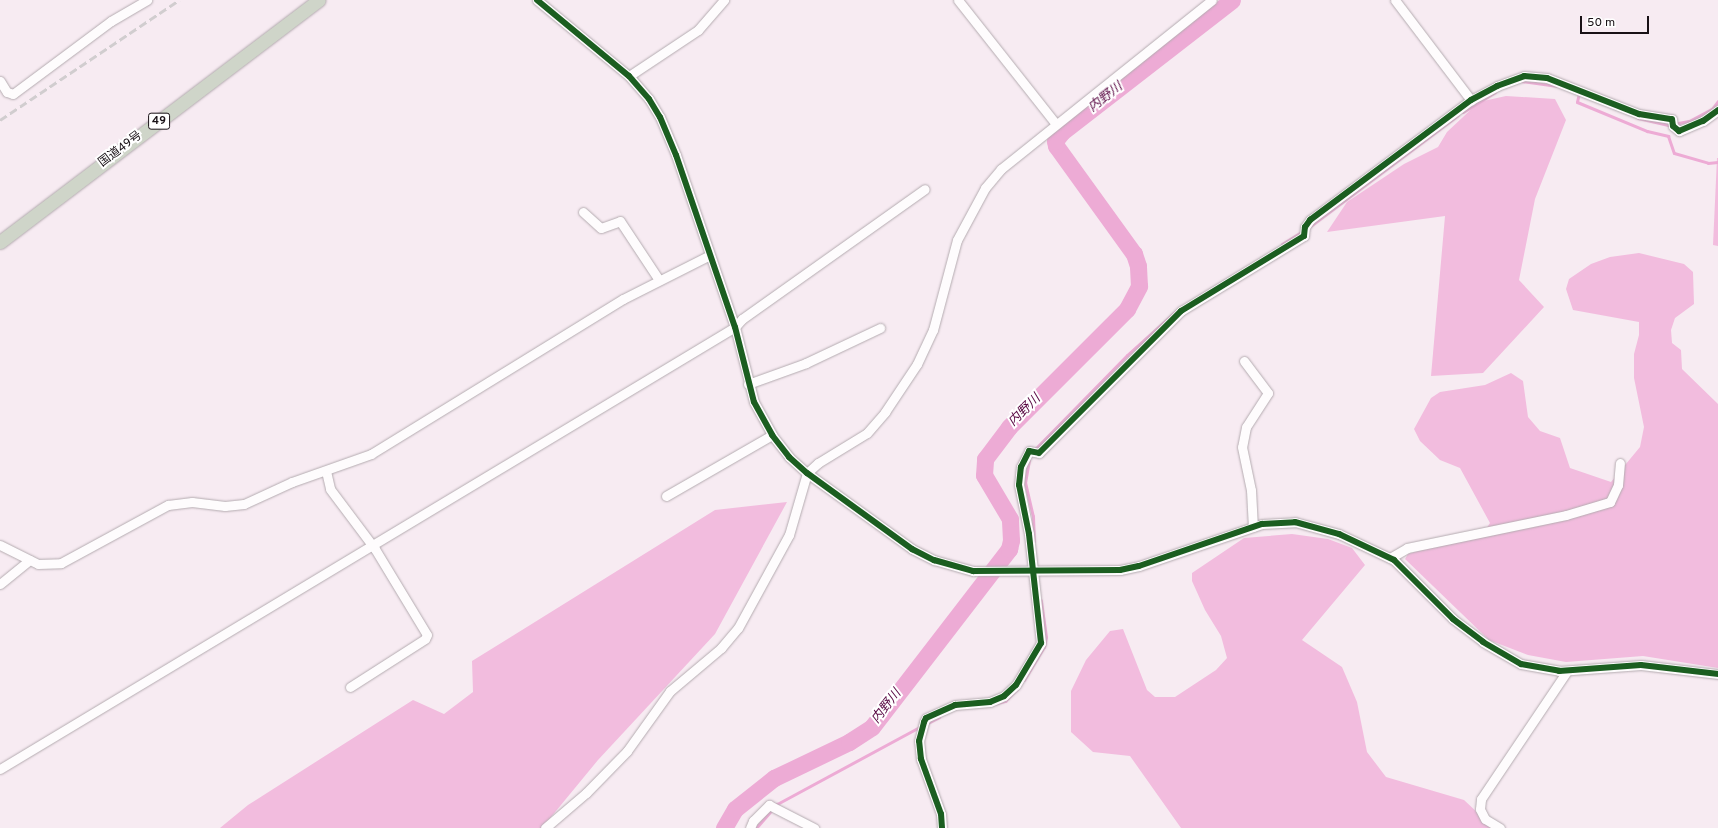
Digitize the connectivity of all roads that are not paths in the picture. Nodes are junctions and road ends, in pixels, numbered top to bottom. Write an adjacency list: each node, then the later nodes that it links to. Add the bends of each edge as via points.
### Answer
1 (147, 0): 9 (street, via 111,21 14,94 6,92)
2 (319, 0): 15 (highway, 国道49号 / 49)
3 (538, 0): 8 (street)
4 (724, 0): 8 (street, via 698,30)
5 (958, 0): 12 (street)
6 (1212, 0): 12 (street)
7 (1395, 0): 10 (street)
8 (629, 76): 16 (street, via 649,99 660,117)
9 (0, 82)
10 (1471, 100): 11 (street, via 1507,82 1533,76 1562,82 1639,114 1657,119 1670,119 1679,131 1703,121); 32 (street, via 1307,223 1304,236 1181,311 1039,453 1029,451 1021,467 1019,485 1029,534)
11 (1718, 110)
12 (1055, 123): 25 (street, via 1001,169 985,188 957,240 928,344 885,412 867,433 818,463)
13 (925, 189): 18 (street, via 742,319)
14 (582, 212): 17 (street, via 601,228 620,221)
15 (0, 242)
16 (710, 254): 17 (street); 18 (street)
17 (658, 280): 24 (street, via 371,454)
18 (735, 327): 21 (street); 29 (street)
19 (880, 328): 21 (street, via 806,363)
20 (1244, 361): 27 (street, via 1268,393 1246,427 1242,447 1251,490)
21 (748, 384): 22 (street, via 754,402)
22 (772, 435): 25 (street, via 789,457); 26 (street)
23 (1620, 462): 30 (street, via 1618,485 1610,502 1566,515 1407,548)
24 (326, 471): 29 (street, via 330,489); 31 (street, via 292,482 244,504 225,506 192,502 168,505 61,562 44,564)
25 (807, 473): 32 (street, via 912,549 934,560 973,571); 38 (street, via 789,535 738,628 721,648 663,698 627,751 586,793)
26 (666, 496)
27 (1253, 527): 30 (street, via 1276,522 1295,522 1338,534); 32 (street, via 1139,566 1120,570)
28 (0, 545): 31 (street)
29 (371, 546): 36 (street, via 427,635 426,640); 37 (street)
30 (1390, 558): 34 (street, via 1453,619 1483,642 1521,664)
31 (30, 560): 33 (street)
32 (1032, 573): 41 (street, via 1042,640 1016,685 997,701 955,705 926,718 924,722 919,741 921,759 941,814)
33 (0, 584)
34 (1567, 671): 35 (street, via 1641,665); 42 (street, via 1481,799 1480,809 1485,819)
35 (1718, 674)
36 (350, 686)
37 (0, 769)
38 (545, 828)
39 (750, 828): 40 (street, via 753,821 769,805)
40 (814, 828)
41 (942, 828)
42 (1500, 828)

